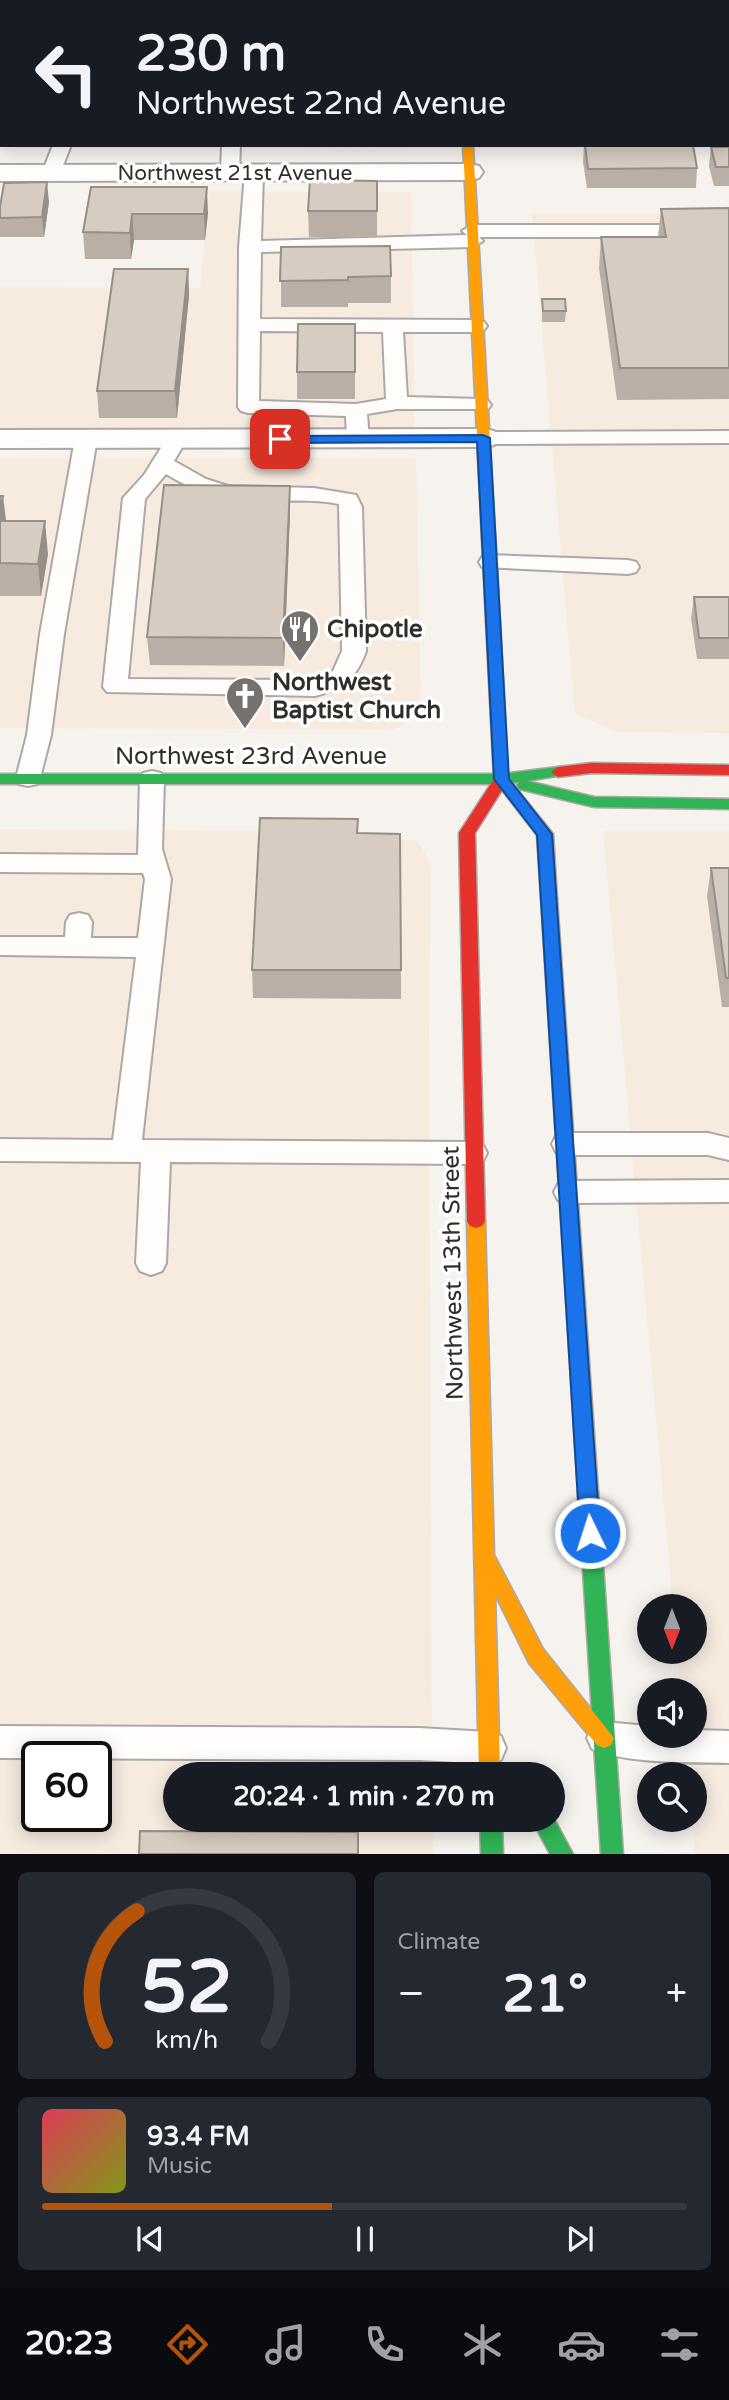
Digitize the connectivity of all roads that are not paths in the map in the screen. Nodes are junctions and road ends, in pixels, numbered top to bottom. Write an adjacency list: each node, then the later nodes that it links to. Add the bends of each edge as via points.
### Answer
1 (61, 147): 6 (lane)
2 (231, 147): 7 (lane)
3 (468, 147): 4 (main road)
4 (469, 172): 7 (street, Northwest 21st Avenue); 9 (main road)
5 (0, 173): 6 (street, Northwest 21st Avenue)
6 (51, 173): 7 (street, Northwest 21st Avenue)
7 (242, 173): 10 (lane)
8 (729, 232): 9 (lane)
9 (472, 236): 10 (lane); 13 (main road)
10 (249, 247): 11 (lane)
11 (251, 326): 12 (lane); 16 (lane, via 248,407)
12 (393, 326): 13 (lane); 14 (lane)
13 (477, 326): 15 (main road)
14 (397, 403): 15 (lane); 16 (lane)
15 (481, 405): 18 (main road)
16 (357, 425): 18 (street); 21 (street)
17 (729, 437): 18 (lane)
18 (483, 438): 22 (main road)
19 (0, 439): 20 (street)
20 (86, 439): 21 (street); 25 (lane, via 39,735)
21 (169, 451): 21 (lane, via 211,489 348,500 354,651 337,681 315,688 115,687 134,498)
22 (490, 562): 23 (lane); 28 (main road)
23 (628, 567)
24 (729, 770): 28 (main road, Northwest 23rd Avenue, via 592,768)
25 (28, 778): 26 (main road, Northwest 23rd Avenue); 27 (main road, Northwest 23rd Avenue)
26 (0, 779)
27 (152, 779): 28 (main road, Northwest 23rd Avenue); 31 (lane, via 149,849)
28 (501, 779): 29 (main road, Northwest 23rd Avenue, via 594,802); 34 (main road, via 545,834); 39 (main road, Northwest 13th Street, via 467,833)
29 (729, 804)
30 (0, 863): 31 (lane, via 26,872 84,872)
31 (153, 864): 33 (lane, via 158,879)
32 (11, 938): 33 (lane, via 78,935)
33 (149, 948): 37 (lane)
34 (566, 1144): 35 (lane, via 708,1144); 41 (main road)
35 (729, 1149)
36 (0, 1150): 37 (lane)
37 (127, 1151): 38 (lane)
38 (156, 1152): 39 (lane); 42 (lane)
39 (473, 1153): 43 (main road, Northwest 13th Street)
40 (729, 1191): 41 (lane)
41 (568, 1192): 44 (main road)
42 (151, 1263)
43 (484, 1551): 44 (main road, via 536,1656); 48 (main road, Northwest 13th Street)
44 (604, 1738): 46 (lane); 53 (main road)
45 (0, 1742): 47 (lane, via 419,1744)
46 (729, 1747)
47 (490, 1762)
48 (494, 1762)
49 (491, 1832): 51 (main road)
50 (549, 1832): 52 (main road)
51 (492, 1854)
52 (562, 1854)
53 (612, 1854)

